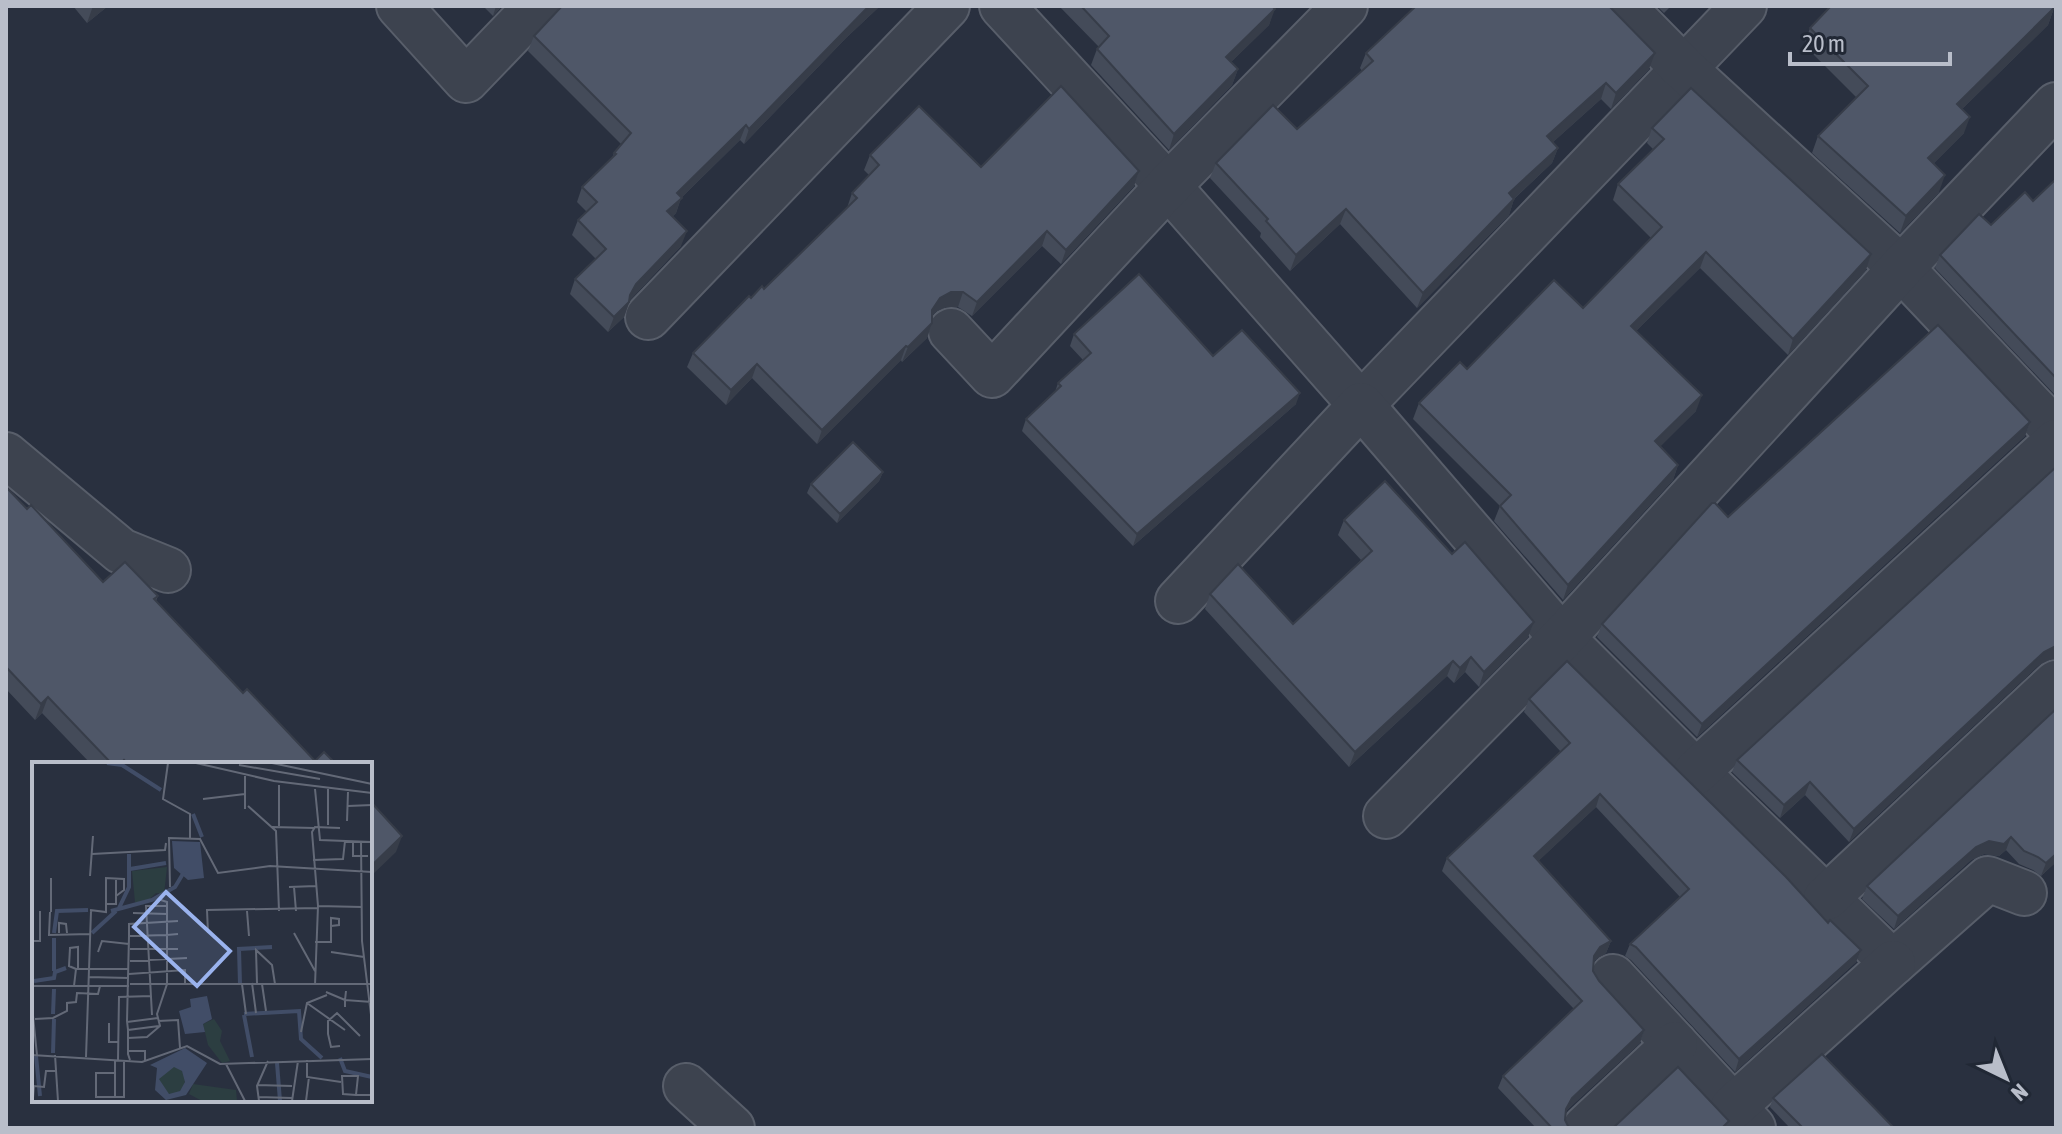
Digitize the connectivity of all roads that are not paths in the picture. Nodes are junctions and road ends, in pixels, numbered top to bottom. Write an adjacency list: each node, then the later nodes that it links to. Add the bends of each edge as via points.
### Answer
1 (399, 6): 2 (street, via 466,80)
2 (537, 6)
3 (947, 6): 12 (street)
4 (1002, 6): 10 (street)
5 (1345, 6): 10 (street)
6 (1622, 6): 8 (street)
7 (1744, 6): 8 (street)
8 (1683, 68): 11 (street); 14 (street)
9 (2056, 105): 11 (street)
10 (1168, 186): 13 (street, via 992,375); 14 (street)
11 (1901, 268): 15 (street); 20 (street)
12 (648, 317)
13 (951, 331)
14 (1361, 405): 19 (street); 20 (street)
15 (2056, 432)
16 (2056, 442): 22 (street)
17 (6, 455): 18 (street, via 121,551)
18 (168, 570)
19 (1178, 601)
20 (1562, 638): 22 (street); 23 (street)
21 (2056, 683): 25 (street)
22 (1696, 772): 25 (street)
23 (1386, 816)
24 (2024, 893): 26 (street, via 1988,879)
25 (1826, 898): 26 (street)
26 (1893, 963): 30 (street)
27 (1613, 977): 28 (street)
28 (1675, 1044): 30 (street); 32 (street)
29 (686, 1086): 31 (street)
30 (1743, 1117)
31 (732, 1128)
32 (1585, 1128)

